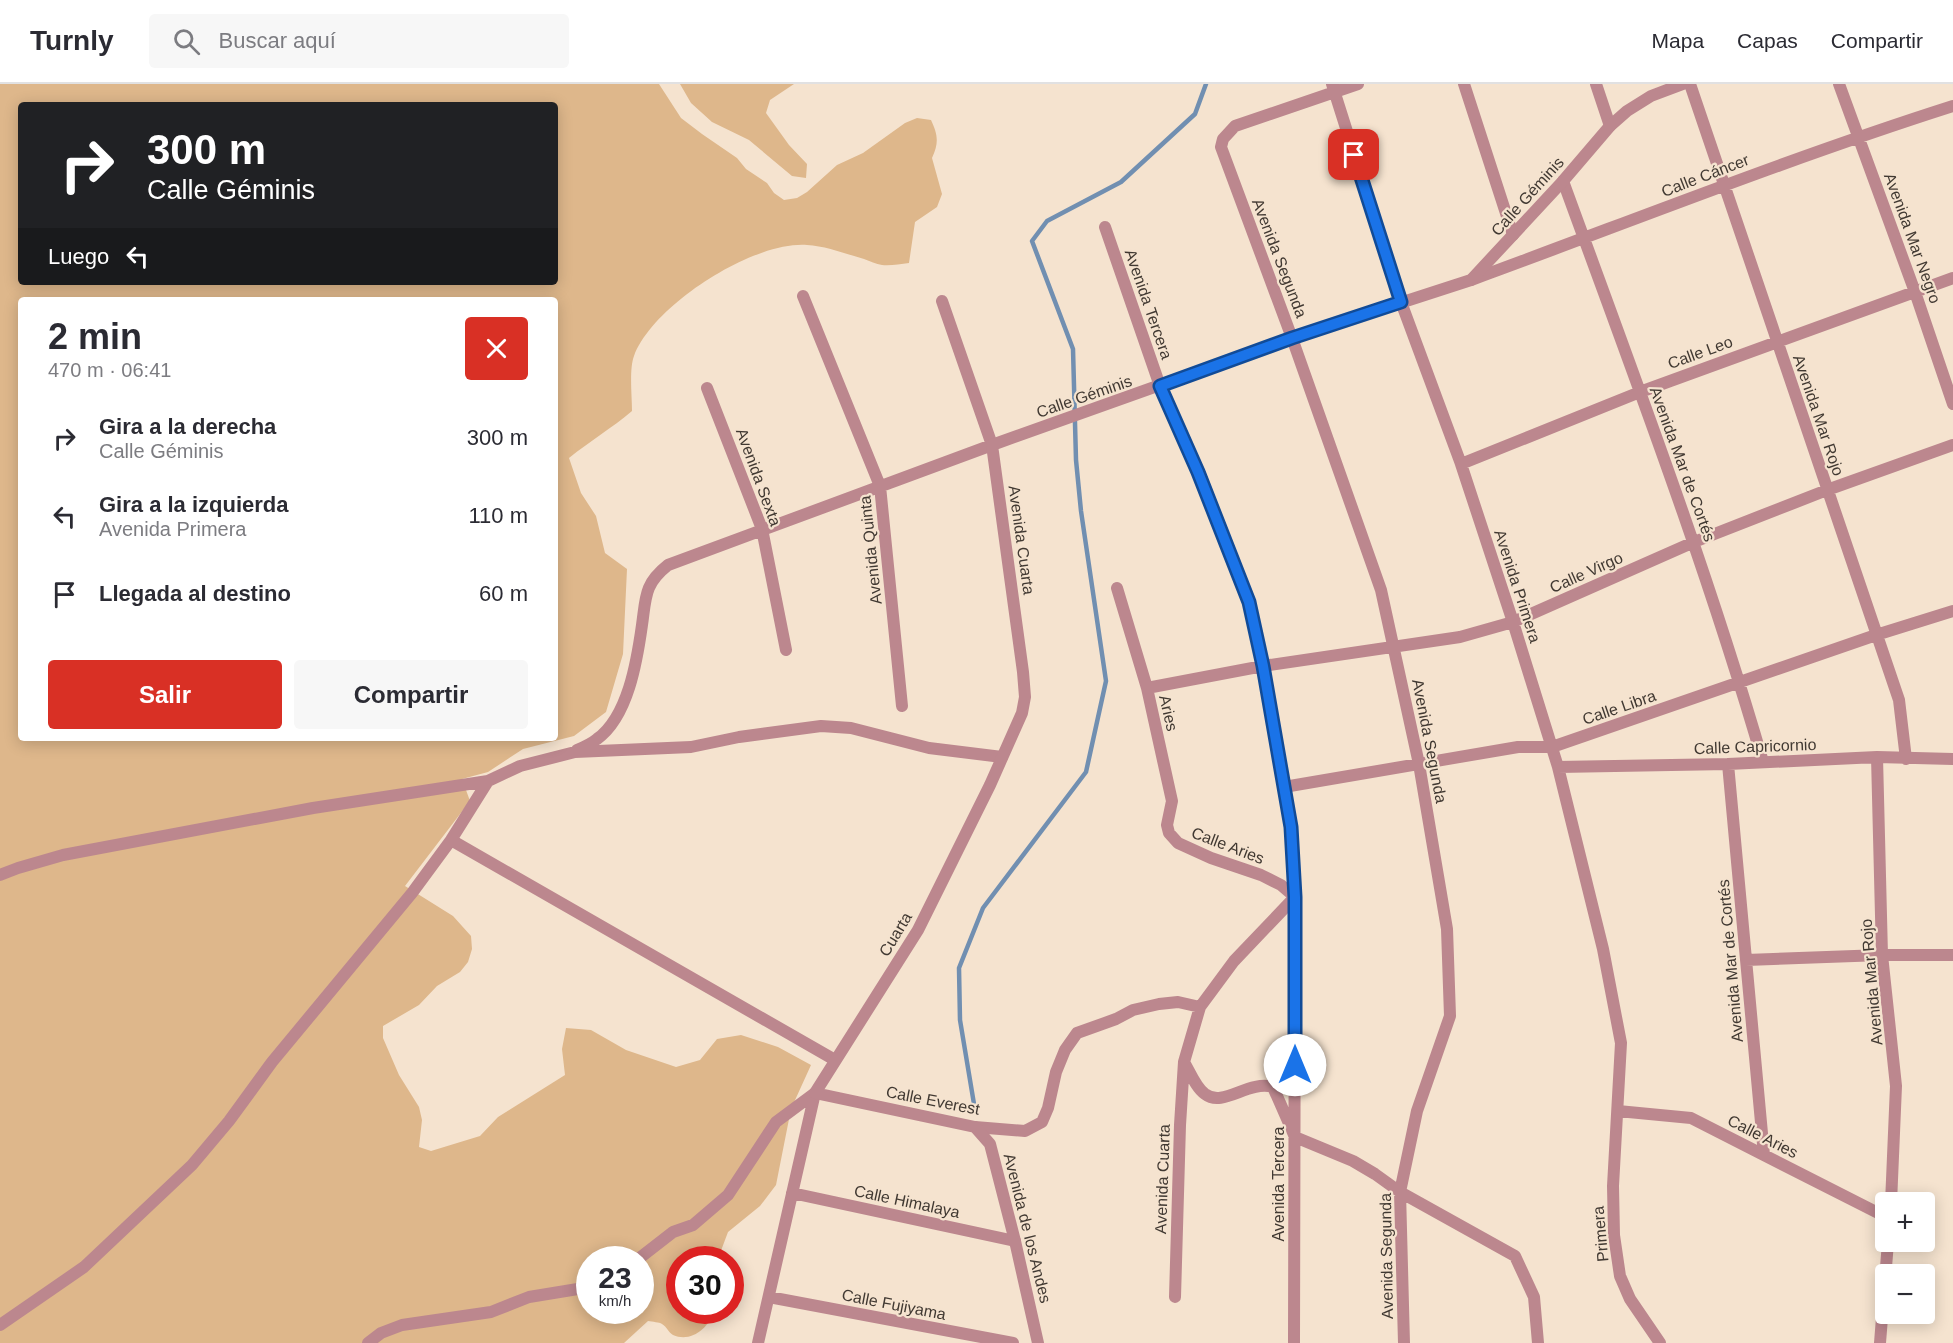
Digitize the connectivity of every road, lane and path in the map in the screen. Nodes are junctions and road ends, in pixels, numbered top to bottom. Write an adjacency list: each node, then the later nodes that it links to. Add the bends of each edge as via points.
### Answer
1 (1358, 84): 8 (street)
2 (1464, 84): 16 (street)
3 (1596, 84): 11 (street)
4 (1658, 84): 9 (street)
5 (1683, 84): 9 (street, Calle Géminis)
6 (1690, 84): 14 (street, Avenida Mar Rojo)
7 (1839, 84): 12 (street, Avenida Mar Negro)
8 (1333, 88): 23 (street, Avenida Primera); 24 (street, Avenida Segunda, via 1235,126 1221,147)
9 (1651, 96): 11 (street, Calle Géminis)
10 (1953, 106): 12 (street, Calle Cáncer)
11 (1610, 126): 13 (street, Calle Géminis)
12 (1859, 136): 14 (street, Calle Cáncer); 20 (street, Avenida Mar Negro)
13 (1563, 181): 16 (street, Calle Géminis); 17 (street, Avenida Mar de Cortés)
14 (1724, 185): 17 (street, Calle Cáncer); 25 (street, Avenida Mar Rojo)
15 (1105, 227): 26 (street, Avenida Tercera)
16 (1513, 235): 19 (street, Calle Géminis)
17 (1584, 238): 19 (street, Calle Cáncer); 28 (street, Avenida Mar de Cortés)
18 (1953, 278): 20 (street, Calle Leo)
19 (1472, 280): 23 (street, Calle Géminis)
20 (1915, 292): 25 (street, Calle Leo); 29 (street, Avenida Mar Negro)
21 (804, 296): 33 (street, Avenida Quinta)
22 (942, 300): 30 (street, Avenida Cuarta)
23 (1401, 302): 24 (street, Calle Géminis); 32 (street, Avenida Primera)
24 (1292, 338): 26 (street, Calle Géminis); 41 (street, Avenida Segunda, via 1381,590)
25 (1777, 342): 28 (street, Calle Leo); 34 (street, Avenida Mar Rojo)
26 (1160, 386): 30 (street, Calle Géminis); 43 (street, Avenida Tercera, via 1249,602)
27 (707, 388): 35 (street, Avenida Sexta)
28 (1640, 392): 32 (street, Calle Leo); 36 (street, Avenida Mar de Cortés)
29 (1953, 404)
30 (992, 445): 33 (street, Calle Géminis); 49 (street, Avenida Cuarta, via 1025,697)
31 (1953, 445): 34 (street, Calle Virgo)
32 (1461, 464): 39 (street, Avenida Primera)
33 (880, 486): 35 (street, Calle Géminis); 46 (street, Avenida Quinta)
34 (1827, 490): 36 (street, Calle Virgo); 40 (street, Avenida Mar Rojo)
35 (762, 529): 42 (street, Avenida Sexta); 48 (street, Calle Géminis, via 668,564 657,574 647,589 626,697 613,723 598,739)
36 (1694, 542): 39 (street, Calle Virgo); 44 (street, Avenida Mar de Cortés)
37 (1117, 588): 45 (street, Aries)
38 (1953, 611): 40 (street, Calle Libra)
39 (1513, 622): 41 (street, Calle Virgo, via 1460,637); 47 (street, Avenida Primera)
40 (1876, 635): 44 (street, Calle Libra); 51 (street, Avenida Mar Rojo, via 1899,700)
41 (1394, 647): 43 (street, Calle Virgo); 54 (street, Avenida Segunda)
42 (786, 650)
43 (1263, 666): 45 (street, Calle Virgo); 59 (street, Avenida Tercera)
44 (1740, 682): 47 (street, Calle Libra); 53 (street, Avenida Mar de Cortés)
45 (1147, 688): 61 (street, Aries, via 1172,801 1167,825)
46 (902, 706)
47 (1552, 747): 54 (street, Calle Libra, via 1518,747); 56 (street, Avenida Primera)
48 (575, 752): 49 (street, via 691,747 739,736 821,726 851,728 928,748); 57 (street, via 520,766)
49 (1002, 757): 58 (street, Avenida Cuarta)
50 (1877, 757): 51 (street, Calle Capricornio); 53 (street, Calle Capricornio); 64 (street, Avenida Mar Rojo)
51 (1906, 759): 52 (street, Calle Capricornio)
52 (1953, 759)
53 (1763, 762): 55 (street, Calle Capricornio)
54 (1419, 764): 59 (street, Calle Libra); 75 (street, Avenida Segunda, via 1447,928 1450,1016 1417,1111)
55 (1728, 764): 56 (street, Calle Capricornio); 66 (street, Avenida Mar de Cortés)
56 (1558, 767): 71 (street, Avenida Primera, via 1604,949 1621,1043)
57 (488, 781): 60 (street); 62 (street, via 313,808 63,855)
58 (990, 784): 68 (street, Cuarta, via 918,930)
59 (1284, 787): 63 (street, Avenida Tercera)
60 (451, 840): 68 (street); 85 (street, via 192,1165 84,1267)
61 (1178, 843): 63 (street, Calle Aries, via 1261,875)
62 (0, 875)
63 (1295, 897): 67 (street, via 1234,961); 73 (street, Avenida Tercera)
64 (1882, 955): 65 (street); 66 (street); 76 (street, Avenida Mar Rojo, via 1896,1086)
65 (1953, 955)
66 (1746, 960): 74 (street, Avenida Mar de Cortés)
67 (1200, 1006): 69 (street, Avenida Cuarta); 72 (street, Calle Everest, via 1159,1004 1132,1010 1077,1033 1065,1050 1042,1122 1025,1131)
68 (835, 1060): 70 (street, Cuarta)
69 (1184, 1062): 73 (street, via 1203,1094 1213,1098 1262,1084 1274,1087); 84 (street, Avenida Cuarta)
70 (815, 1093): 72 (street, Calle Everest); 77 (street); 80 (street, via 776,1122 728,1195 693,1225 673,1232)
71 (1618, 1111): 74 (street, Calle Aries, via 1691,1118); 93 (street, Primera, via 1613,1186 1620,1276 1630,1299)
72 (975, 1127): 79 (street, Avenida de los Andes, via 990,1144)
73 (1295, 1137): 75 (street, via 1353,1161); 90 (street, Avenida Tercera)
74 (1764, 1155): 78 (street, Calle Aries)
75 (1400, 1192): 91 (street, Avenida Segunda); 92 (street, via 1515,1256 1534,1297)
76 (1892, 1192)
77 (792, 1193): 79 (street, Calle Himalaya); 83 (street)
78 (1875, 1211)
79 (1015, 1241): 89 (street, Avenida de los Andes)
80 (654, 1247)
81 (1887, 1252): 94 (street)
82 (576, 1289): 86 (street, via 529,1297 491,1312 402,1325 381,1333)
83 (770, 1297): 87 (street); 88 (street, Calle Fujiyama)
84 (1175, 1297)
85 (0, 1325)
86 (369, 1343)
87 (758, 1343)
88 (1013, 1343)
89 (1038, 1343)
90 (1294, 1343)
91 (1404, 1343)
92 (1538, 1343)
93 (1660, 1343)
94 (1880, 1343)

